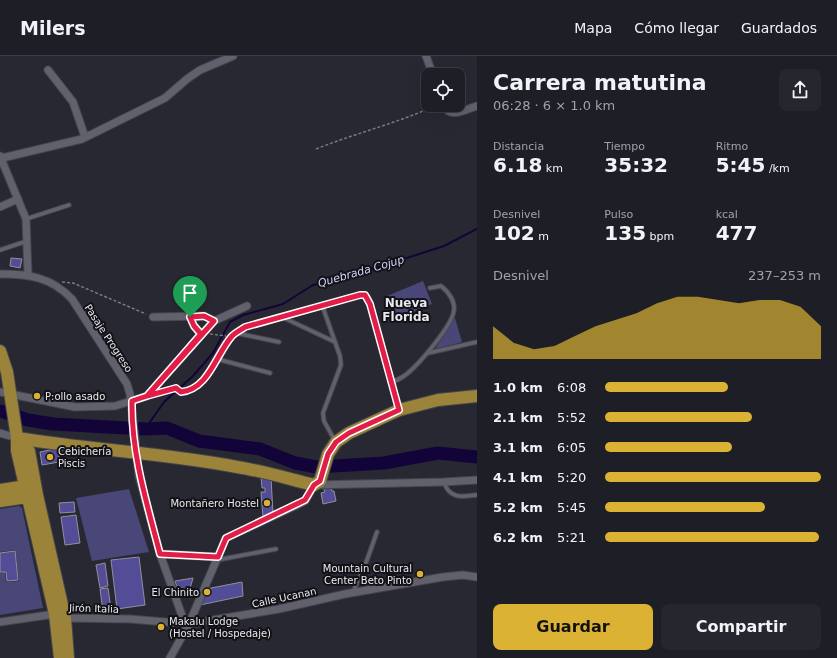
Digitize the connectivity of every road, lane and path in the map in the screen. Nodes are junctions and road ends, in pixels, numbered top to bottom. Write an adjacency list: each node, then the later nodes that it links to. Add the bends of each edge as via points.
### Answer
1 (233, 56): 8 (street, via 200,70 165,98)
2 (426, 56): 3 (street)
3 (430, 68)
4 (48, 70): 8 (street, via 73,102)
5 (477, 106): 6 (street)
6 (465, 110)
7 (421, 112): 9 (path)
8 (85, 137): 10 (street)
9 (316, 149)
10 (1, 157): 11 (street)
11 (18, 200): 13 (street); 14 (street)
12 (69, 205): 14 (lane)
13 (0, 207)
14 (26, 219): 15 (street)
15 (27, 241): 16 (lane); 18 (street)
16 (0, 250)
17 (0, 274): 18 (street)
18 (28, 274): 19 (street)
19 (59, 284): 25 (path, via 73,283); 43 (street, Pasaje Progreso, via 72,299 127,384)
20 (430, 288): 35 (lane, via 441,286 445,289 454,311)
21 (322, 305): 24 (lane); 33 (lane); 39 (lane, via 360,295 368,298)
22 (247, 306): 26 (street)
23 (190, 317): 25 (street); 26 (street, via 204,316); 28 (street)
24 (282, 317): 27 (lane, via 254,324); 33 (lane)
25 (153, 318)
26 (214, 321): 28 (street)
27 (236, 333): 31 (lane); 36 (lane)
28 (201, 334): 40 (street)
29 (216, 335): 30 (path)
30 (225, 336)
31 (279, 342)
32 (477, 342): 35 (lane)
33 (335, 343): 47 (lane, via 341,365 323,413 324,421)
34 (0, 351): 42 (main road, via 7,372)
35 (428, 353): 39 (lane, via 406,375)
36 (217, 359): 37 (lane); 40 (lane, via 207,376 195,388 181,392 176,388)
37 (270, 373)
38 (0, 376): 42 (main road)
39 (390, 382): 44 (lane)
40 (147, 396): 43 (street)
41 (477, 396): 44 (main road, via 438,400)
42 (7, 397): 43 (street, via 75,407); 46 (main road)
43 (132, 405): 48 (street, Pasaje Progreso)
44 (399, 410): 47 (main road, via 349,433)
45 (0, 433): 46 (street)
46 (17, 434): 48 (main road, via 54,444); 53 (main road, via 28,451)
47 (336, 442): 51 (main road, via 328,454)
48 (135, 447): 51 (main road); 58 (street, Pasaje Progreso, via 139,476)
49 (477, 480): 50 (street)
50 (444, 482): 51 (street); 54 (lane, via 446,490 451,495)
51 (317, 483): 59 (street, via 305,500 226,538)
52 (0, 490): 53 (main road)
53 (31, 491): 55 (main road); 62 (main road)
54 (477, 495)
55 (0, 501)
56 (377, 532): 61 (lane, via 368,560)
57 (276, 549): 59 (lane)
58 (160, 554): 59 (street); 64 (street, Pasaje Progreso)
59 (217, 559): 64 (street)
60 (477, 578): 61 (street, Calle Ucanan, via 463,575 443,577)
61 (353, 592): 64 (street, Calle Ucanan, via 279,609)
62 (60, 616): 63 (street, Jirón Italia); 64 (street, Jirón Italia); 65 (main road); 66 (main road)
63 (0, 622)
64 (187, 624): 67 (street)
65 (60, 658)
66 (68, 658)
67 (170, 658)

